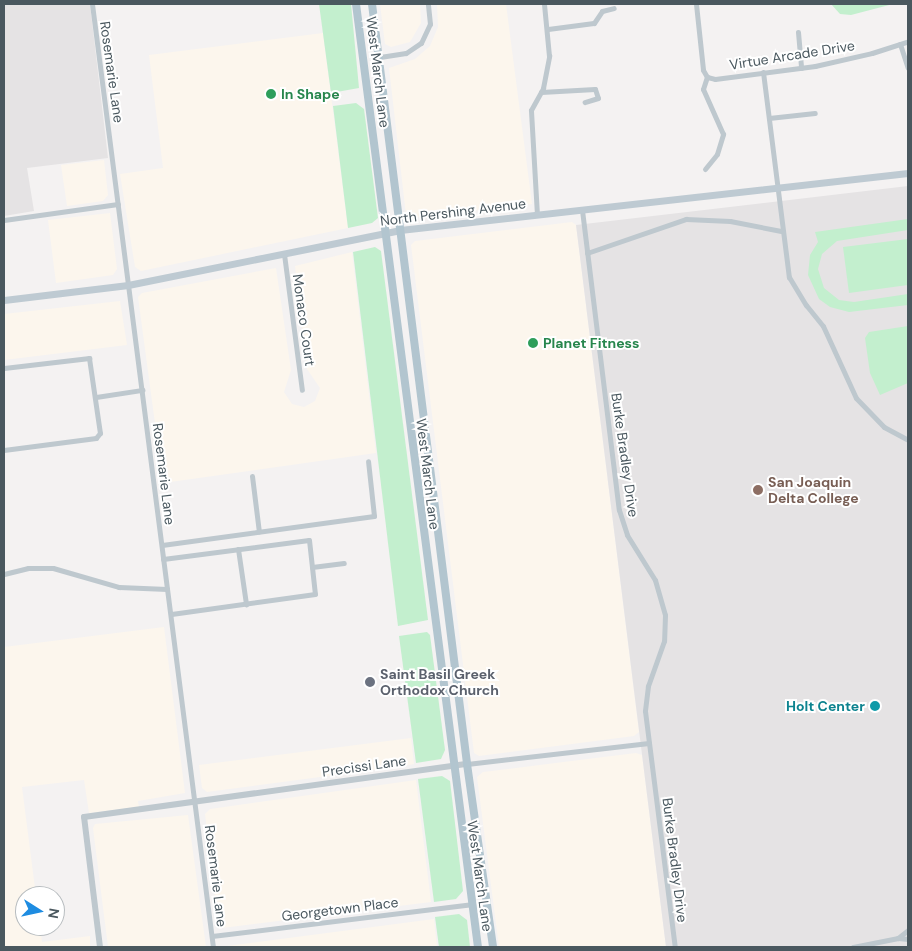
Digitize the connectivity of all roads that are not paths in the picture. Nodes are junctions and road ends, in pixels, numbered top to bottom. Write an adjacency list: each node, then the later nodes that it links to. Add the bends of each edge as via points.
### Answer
1 (92, 4): 24 (street, Rosemarie Lane)
2 (356, 4): 30 (main road, West March Lane)
3 (372, 4): 12 (main road, West March Lane)
4 (428, 4): 12 (street, via 430,24 421,43 406,53)
5 (544, 4): 8 (street)
6 (696, 4): 16 (street, via 703,70)
7 (614, 8): 8 (street, via 602,11 594,23)
8 (548, 29): 17 (street, via 549,56)
9 (798, 32): 13 (street)
10 (908, 41): 11 (street, Virtue Arcade Drive)
11 (900, 44): 13 (street, Virtue Arcade Drive, via 840,62); 14 (street)
12 (380, 57): 28 (main road, West March Lane)
13 (802, 68): 15 (street, Virtue Arcade Drive)
14 (908, 68)
15 (763, 72): 16 (street, Virtue Arcade Drive, via 715,79); 20 (street)
16 (707, 77): 21 (street, via 703,89 723,134 717,154)
17 (541, 92): 18 (street, via 596,89 598,98); 26 (street, via 531,110)
18 (585, 102)
19 (815, 113): 20 (street)
20 (768, 118): 23 (street)
21 (705, 169)
22 (908, 173): 23 (main road, North Pershing Avenue)
23 (777, 188): 25 (main road, North Pershing Avenue); 29 (street)
24 (118, 204): 27 (street); 33 (street, Rosemarie Lane)
25 (582, 210): 26 (main road, North Pershing Avenue); 31 (street, Burke Bradley Drive)
26 (538, 215): 28 (main road, North Pershing Avenue)
27 (4, 220)
28 (400, 230): 30 (main road, North Pershing Avenue); 54 (main road, West March Lane)
29 (781, 231): 31 (street, via 730,221 686,219); 39 (street, via 792,283 823,326 849,386 884,427)
30 (385, 232): 32 (main road, North Pershing Avenue); 55 (main road, West March Lane)
31 (587, 253): 53 (street, Burke Bradley Drive, via 619,510 634,548 655,580 665,615 664,641 646,699)
32 (284, 254): 33 (main road, North Pershing Avenue); 37 (street, Monaco Court)
33 (128, 285): 34 (main road, North Pershing Avenue); 36 (street, Rosemarie Lane)
34 (4, 300)
35 (4, 368): 38 (street, via 87,357 91,360)
36 (142, 390): 38 (street); 44 (street, Rosemarie Lane)
37 (302, 390)
38 (96, 397): 40 (street, via 98,437)
39 (908, 440)
40 (4, 450)
41 (368, 461): 43 (street, via 374,516)
42 (252, 476): 43 (street)
43 (259, 532): 44 (street)
44 (162, 546): 46 (street, Rosemarie Lane)
45 (238, 549): 46 (street); 48 (street, via 309,540); 51 (street)
46 (163, 558): 50 (street, Rosemarie Lane)
47 (344, 563): 48 (street)
48 (312, 567): 51 (street, via 315,594)
49 (4, 574): 50 (street, via 28,568 53,568 119,587)
50 (167, 589): 52 (street, Rosemarie Lane)
51 (246, 604): 52 (street)
52 (171, 614): 56 (street, Rosemarie Lane)
53 (649, 743): 54 (street, Precissi Lane); 66 (street, Burke Bradley Drive)
54 (467, 764): 55 (street, Precissi Lane); 65 (main road, West March Lane)
55 (453, 766): 56 (street, Precissi Lane); 57 (main road, West March Lane)
56 (196, 802): 59 (street, Rosemarie Lane); 62 (street, Precissi Lane, via 84,817)
57 (471, 904): 59 (street, Georgetown Place); 64 (main road, West March Lane)
58 (908, 930): 60 (street)
59 (212, 936): 63 (street, Rosemarie Lane)
60 (898, 938): 61 (street); 67 (street)
61 (908, 939)
62 (100, 947)
63 (213, 947)
64 (478, 947)
65 (493, 947)
66 (675, 947)
67 (853, 947)

